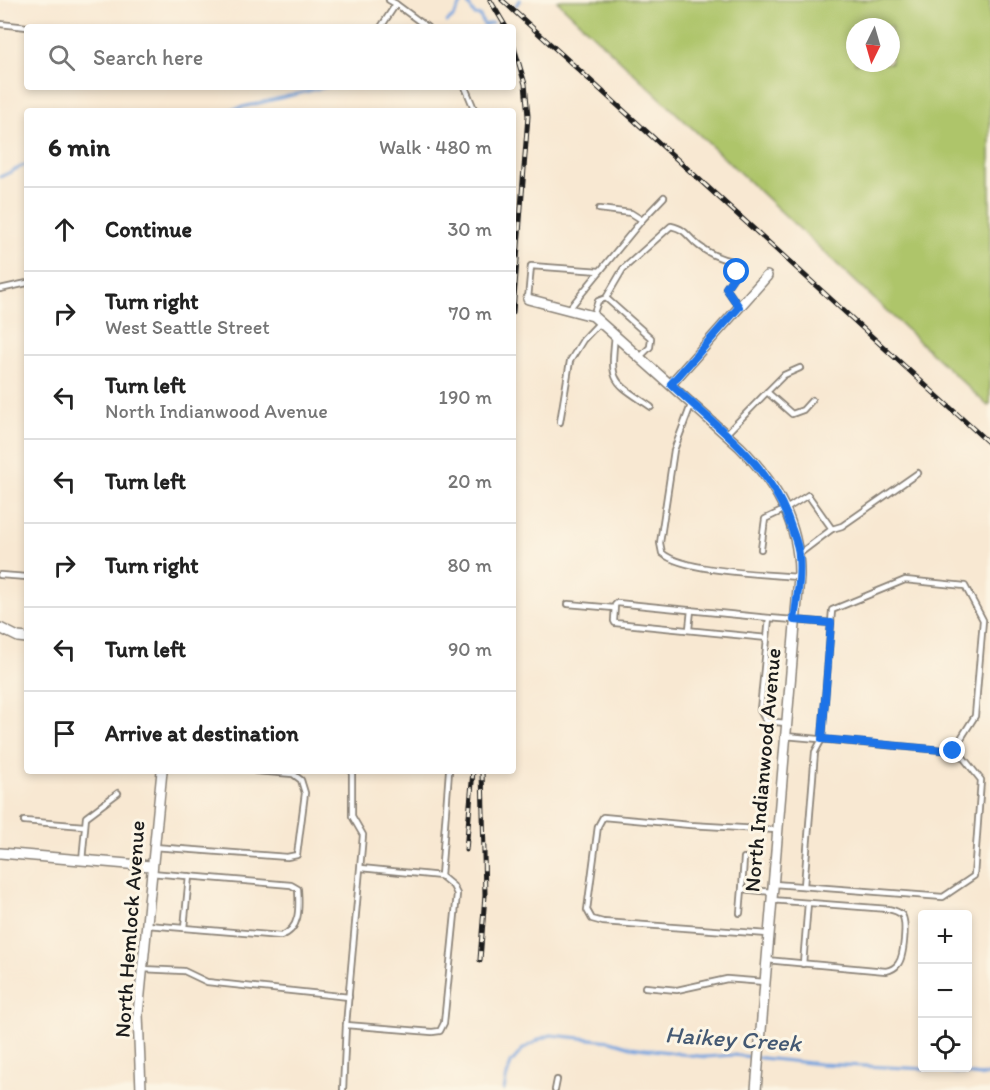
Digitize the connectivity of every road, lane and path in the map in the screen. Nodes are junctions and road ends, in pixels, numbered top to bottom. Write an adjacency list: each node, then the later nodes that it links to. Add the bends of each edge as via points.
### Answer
1 (389, 0): 2 (lane)
2 (396, 4): 4 (lane); 5 (lane)
3 (0, 24): 6 (lane)
4 (383, 24)
5 (423, 24)
6 (24, 27)
7 (466, 90): 8 (lane)
8 (474, 108)
9 (664, 197): 11 (lane)
10 (599, 209): 11 (lane, via 632,213)
11 (642, 220): 12 (lane)
12 (600, 271): 17 (lane, via 531,266); 19 (lane)
13 (767, 276): 18 (street)
14 (24, 284): 15 (lane)
15 (0, 289)
16 (606, 298): 18 (lane, via 623,269 671,226 683,229 697,245 731,261 737,272 726,288); 20 (lane, via 598,301); 22 (lane, via 651,338 650,347)
17 (528, 299): 19 (street, North Indianwood Avenue)
18 (739, 307): 24 (street)
19 (569, 309): 20 (street, North Indianwood Avenue)
20 (596, 319): 21 (street, North Indianwood Avenue); 29 (lane, via 570,361)
21 (615, 334): 22 (street, North Indianwood Avenue); 28 (lane, via 614,378)
22 (640, 357): 24 (street, North Indianwood Avenue)
23 (800, 368): 25 (lane, via 784,375)
24 (671, 384): 27 (street, North Indianwood Avenue)
25 (767, 392): 26 (lane, via 792,414 803,410); 30 (lane)
26 (812, 400)
27 (692, 404): 30 (street, North Indianwood Avenue); 38 (lane, via 674,450 660,543 662,553 668,559 692,566)
28 (651, 407)
29 (560, 422)
30 (726, 434): 32 (street, North Indianwood Avenue, via 758,465)
31 (918, 473): 33 (lane)
32 (786, 509): 33 (lane, via 808,495); 34 (lane, via 765,519); 35 (street, North Indianwood Avenue)
33 (832, 529): 35 (lane)
34 (761, 549)
35 (800, 554): 38 (street, North Indianwood Avenue)
36 (0, 575): 37 (lane)
37 (24, 577)
38 (799, 577): 43 (street, North Indianwood Avenue)
39 (568, 604): 40 (lane)
40 (614, 608): 41 (lane, via 617,603); 46 (lane, via 615,623)
41 (692, 610): 42 (lane); 46 (lane)
42 (769, 618): 43 (lane); 48 (lane)
43 (794, 620): 44 (lane); 49 (street, North Indianwood Avenue)
44 (831, 623): 51 (lane); 52 (lane, via 831,610 905,579 965,586 983,620 975,716)
45 (0, 628): 47 (street)
46 (689, 629): 48 (lane)
47 (24, 638)
48 (767, 638): 49 (lane, via 760,710 766,721)
49 (786, 723): 50 (street, North Indianwood Avenue)
50 (784, 736): 51 (lane); 60 (street, North Indianwood Avenue)
51 (822, 739): 52 (lane); 69 (lane, via 815,752)
52 (953, 751): 69 (lane, via 962,756 981,780 974,876 943,897)
53 (162, 774): 61 (street, North Hemlock Avenue)
54 (293, 774): 61 (lane, via 301,780 305,793 297,855)
55 (352, 774): 65 (lane, via 352,816 363,835)
56 (449, 774): 68 (lane)
57 (118, 793): 59 (lane, via 86,817)
58 (24, 821): 59 (lane)
59 (84, 826): 64 (lane)
60 (777, 830): 71 (street, North Indianwood Avenue); 76 (lane, via 603,817 598,826 587,910 592,919 603,922)
61 (154, 848): 66 (street, North Hemlock Avenue)
62 (0, 853): 64 (street)
63 (744, 858): 70 (lane)
64 (82, 861): 66 (street)
65 (361, 868): 68 (lane); 82 (lane)
66 (151, 870): 67 (lane); 74 (street, North Hemlock Avenue)
67 (189, 876): 75 (lane); 75 (lane, via 291,885 298,889 299,906 296,925 281,936)
68 (441, 876): 83 (lane, via 457,894 444,1023 440,1030)
69 (804, 886): 71 (lane)
70 (742, 889): 71 (lane); 73 (lane)
71 (772, 892): 72 (lane); 76 (street, North Indianwood Avenue)
72 (808, 903): 78 (lane); 78 (lane, via 888,909 898,912 905,923 902,958 892,969)
73 (740, 913)
74 (146, 925): 75 (lane); 79 (street, North Hemlock Avenue)
75 (184, 928)
76 (768, 934): 77 (street, North Indianwood Avenue)
77 (766, 960): 78 (lane); 80 (street, North Indianwood Avenue)
78 (803, 964)
79 (142, 969): 82 (lane, via 184,971 207,982); 85 (street, North Hemlock Avenue, via 138,1014)
80 (765, 982): 81 (lane, via 727,978 677,990); 88 (street, North Indianwood Avenue)
81 (645, 987)
82 (348, 997): 83 (lane)
83 (346, 1025): 86 (lane)
84 (556, 1080): 87 (lane)
85 (141, 1090)
86 (343, 1090)
87 (555, 1090)
88 (756, 1090)

